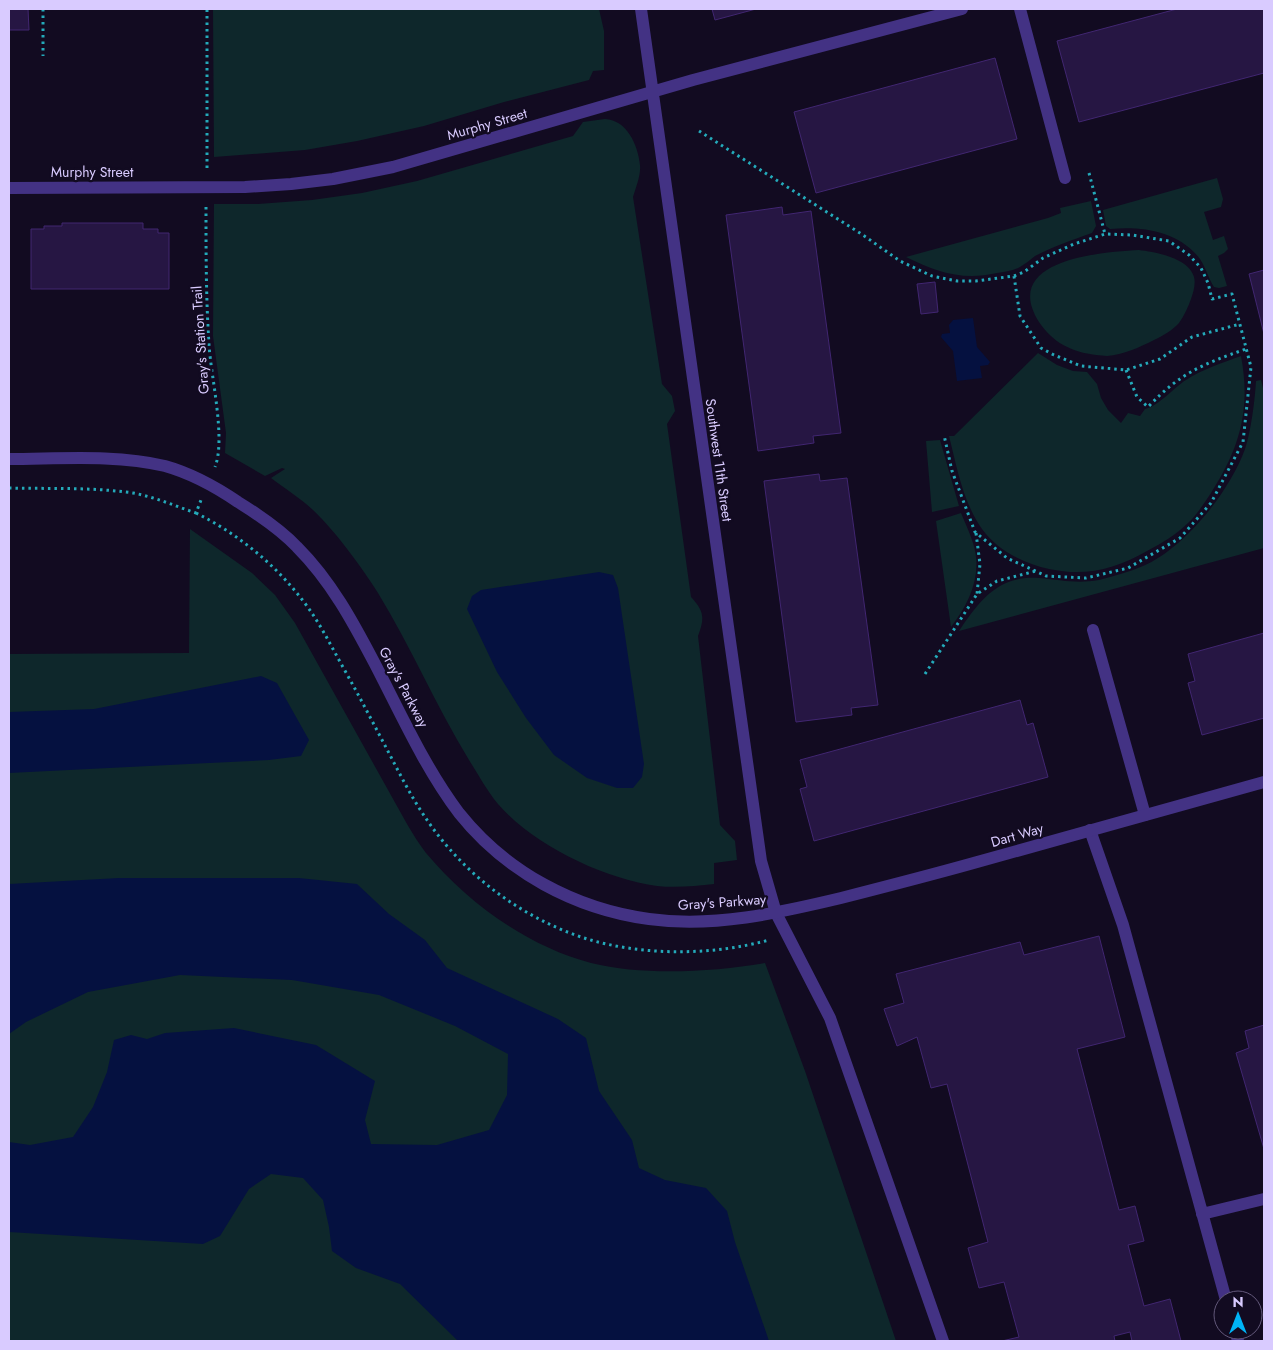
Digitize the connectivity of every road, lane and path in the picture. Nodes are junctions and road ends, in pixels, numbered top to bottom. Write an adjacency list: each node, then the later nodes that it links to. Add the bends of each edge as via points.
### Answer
1 (43, 9): 6 (path)
2 (207, 9): 9 (path)
3 (641, 9): 7 (street, Southwest 11th Street)
4 (962, 9): 7 (street, Murphy Street)
5 (1020, 9): 11 (street)
6 (43, 56)
7 (652, 92): 12 (street, Murphy Street, via 393,166 333,179 245,187); 32 (street, Southwest 11th Street, via 761,860)
8 (699, 131): 15 (path, via 908,265 932,276 957,281)
9 (207, 172)
10 (1089, 173): 14 (path)
11 (1065, 178)
12 (9, 188)
13 (206, 206): 21 (path, Gray's Station Trail, via 209,342 218,430 218,454)
14 (1105, 234): 15 (path, via 1043,258); 16 (path, via 1169,241 1201,268 1212,299 1232,294)
15 (1014, 276): 18 (path, via 1020,316 1041,348 1081,366)
16 (1240, 324): 17 (path); 18 (path, via 1192,337 1160,359)
17 (1246, 349): 18 (path, via 1193,369 1148,407 1137,397); 25 (path, via 1251,367 1243,442 1211,503 1180,538 1128,568 1086,578 1046,576)
18 (1126, 370)
19 (944, 435): 24 (path, via 952,470)
20 (9, 459): 32 (street, Gray's Parkway, via 102,459 166,467 220,490 260,516 296,546 346,609 430,769 459,812 490,848 528,876 568,897 612,912 652,920 710,921)
21 (213, 472)
22 (9, 488): 23 (path, via 98,489 135,494 196,513)
23 (202, 497)
24 (976, 532): 25 (path, via 1007,558); 26 (path, via 980,564)
25 (1036, 571): 26 (path, via 997,581)
26 (977, 594): 28 (path)
27 (1093, 630): 30 (street)
28 (925, 674)
29 (1264, 782): 30 (street, Dart Way)
30 (1145, 815): 31 (street, Dart Way)
31 (1090, 830): 32 (street, Dart Way, via 910,881); 34 (street, via 1123,925)
32 (776, 913): 36 (street, Southwest 11th Street, via 830,1018)
33 (1264, 1199): 34 (street)
34 (1202, 1214): 35 (street)
35 (1223, 1290)
36 (943, 1341)

